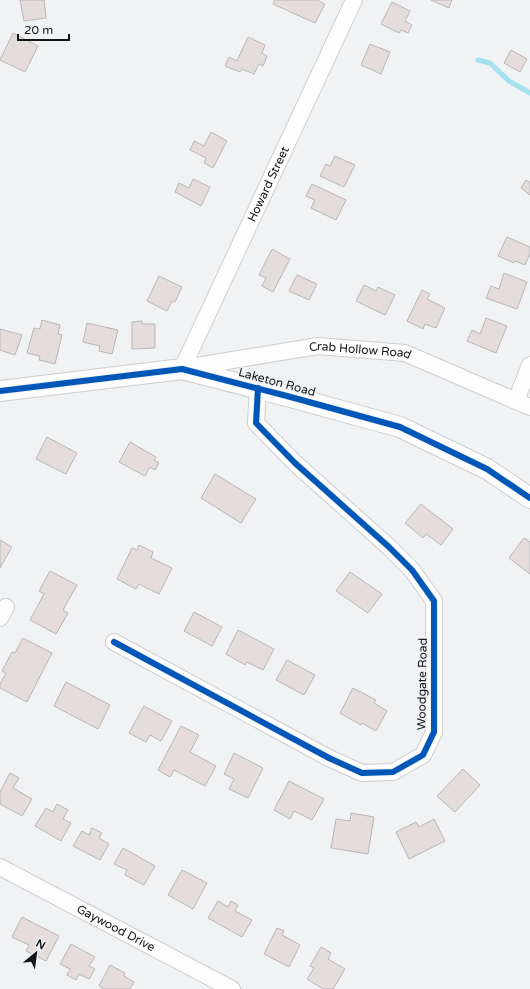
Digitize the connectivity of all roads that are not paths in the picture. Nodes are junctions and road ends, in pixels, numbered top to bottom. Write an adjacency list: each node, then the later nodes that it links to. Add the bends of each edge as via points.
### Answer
1 (354, 0): 3 (street, Howard Street)
2 (530, 365): 6 (street)
3 (182, 369): 4 (street, Laketon Road); 5 (street, Laketon Road); 6 (street, Crab Hollow Road, via 318,346 405,353)
4 (258, 388): 7 (street, Laketon Road, via 400,427 487,469); 8 (street, Woodgate Road, via 256,423 296,463 390,547 412,570 434,601 434,732 422,755 393,772 362,773)
5 (0, 391)
6 (523, 404)
7 (530, 498)
8 (114, 642)
9 (0, 867): 10 (street, Gaywood Drive)
10 (232, 989)

